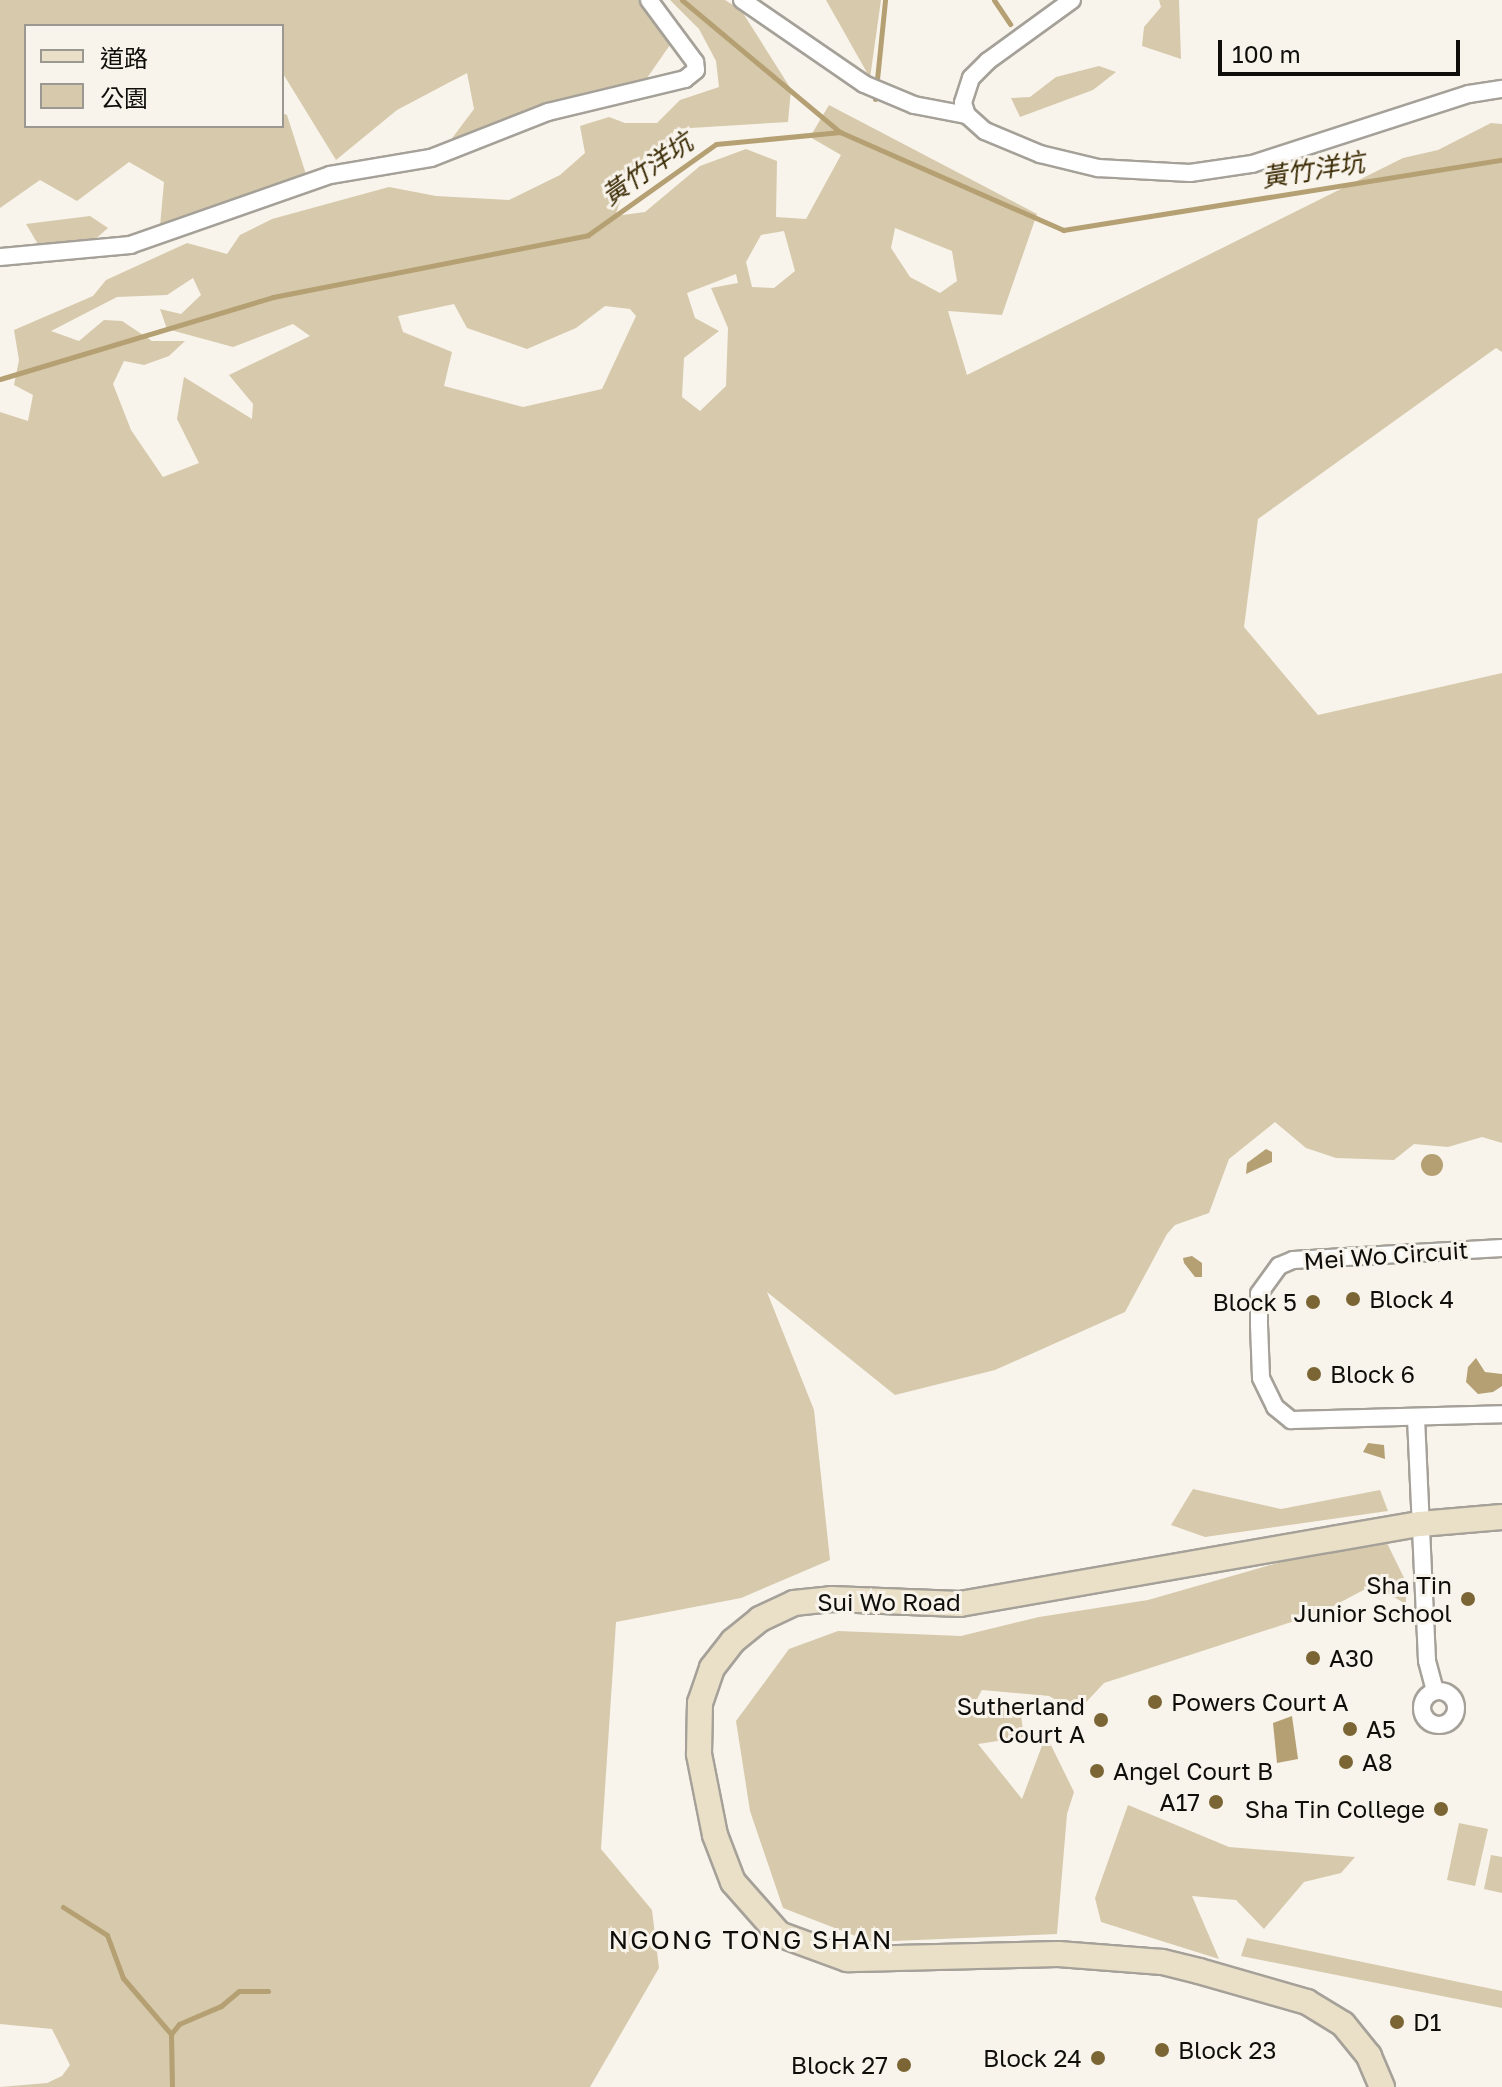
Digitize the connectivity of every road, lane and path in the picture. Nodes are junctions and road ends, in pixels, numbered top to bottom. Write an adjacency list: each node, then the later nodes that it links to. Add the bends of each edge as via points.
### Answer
1 (649, 0): 6 (street, via 695,62 696,70 685,79 536,116 431,158 330,175 130,245)
2 (742, 0): 5 (street, via 864,84 914,105)
3 (1072, 0): 5 (street, via 971,78 963,103)
4 (1502, 89): 5 (street, via 1469,94 1282,156 1190,173 1127,172 1069,162 999,137)
5 (967, 115)
6 (0, 257)
7 (1502, 1248): 9 (street, Mei Wo Circuit, via 1303,1259 1279,1266 1259,1294 1261,1378 1275,1407 1291,1420)
8 (1502, 1414): 9 (street, Mei Wo Circuit)
9 (1416, 1418): 11 (street)
10 (1502, 1517): 11 (street, Sui Wo Road)
11 (1420, 1524): 12 (street, via 1427,1661); 13 (street, Sui Wo Road, via 960,1604 831,1599 794,1603 750,1626 725,1650 707,1679 699,1714 704,1788 723,1858 748,1903 787,1938 826,1954 870,1961 1058,1954 1175,1965 1307,2002 1343,2024 1369,2056)
12 (1435, 1691)
13 (1382, 2087)

